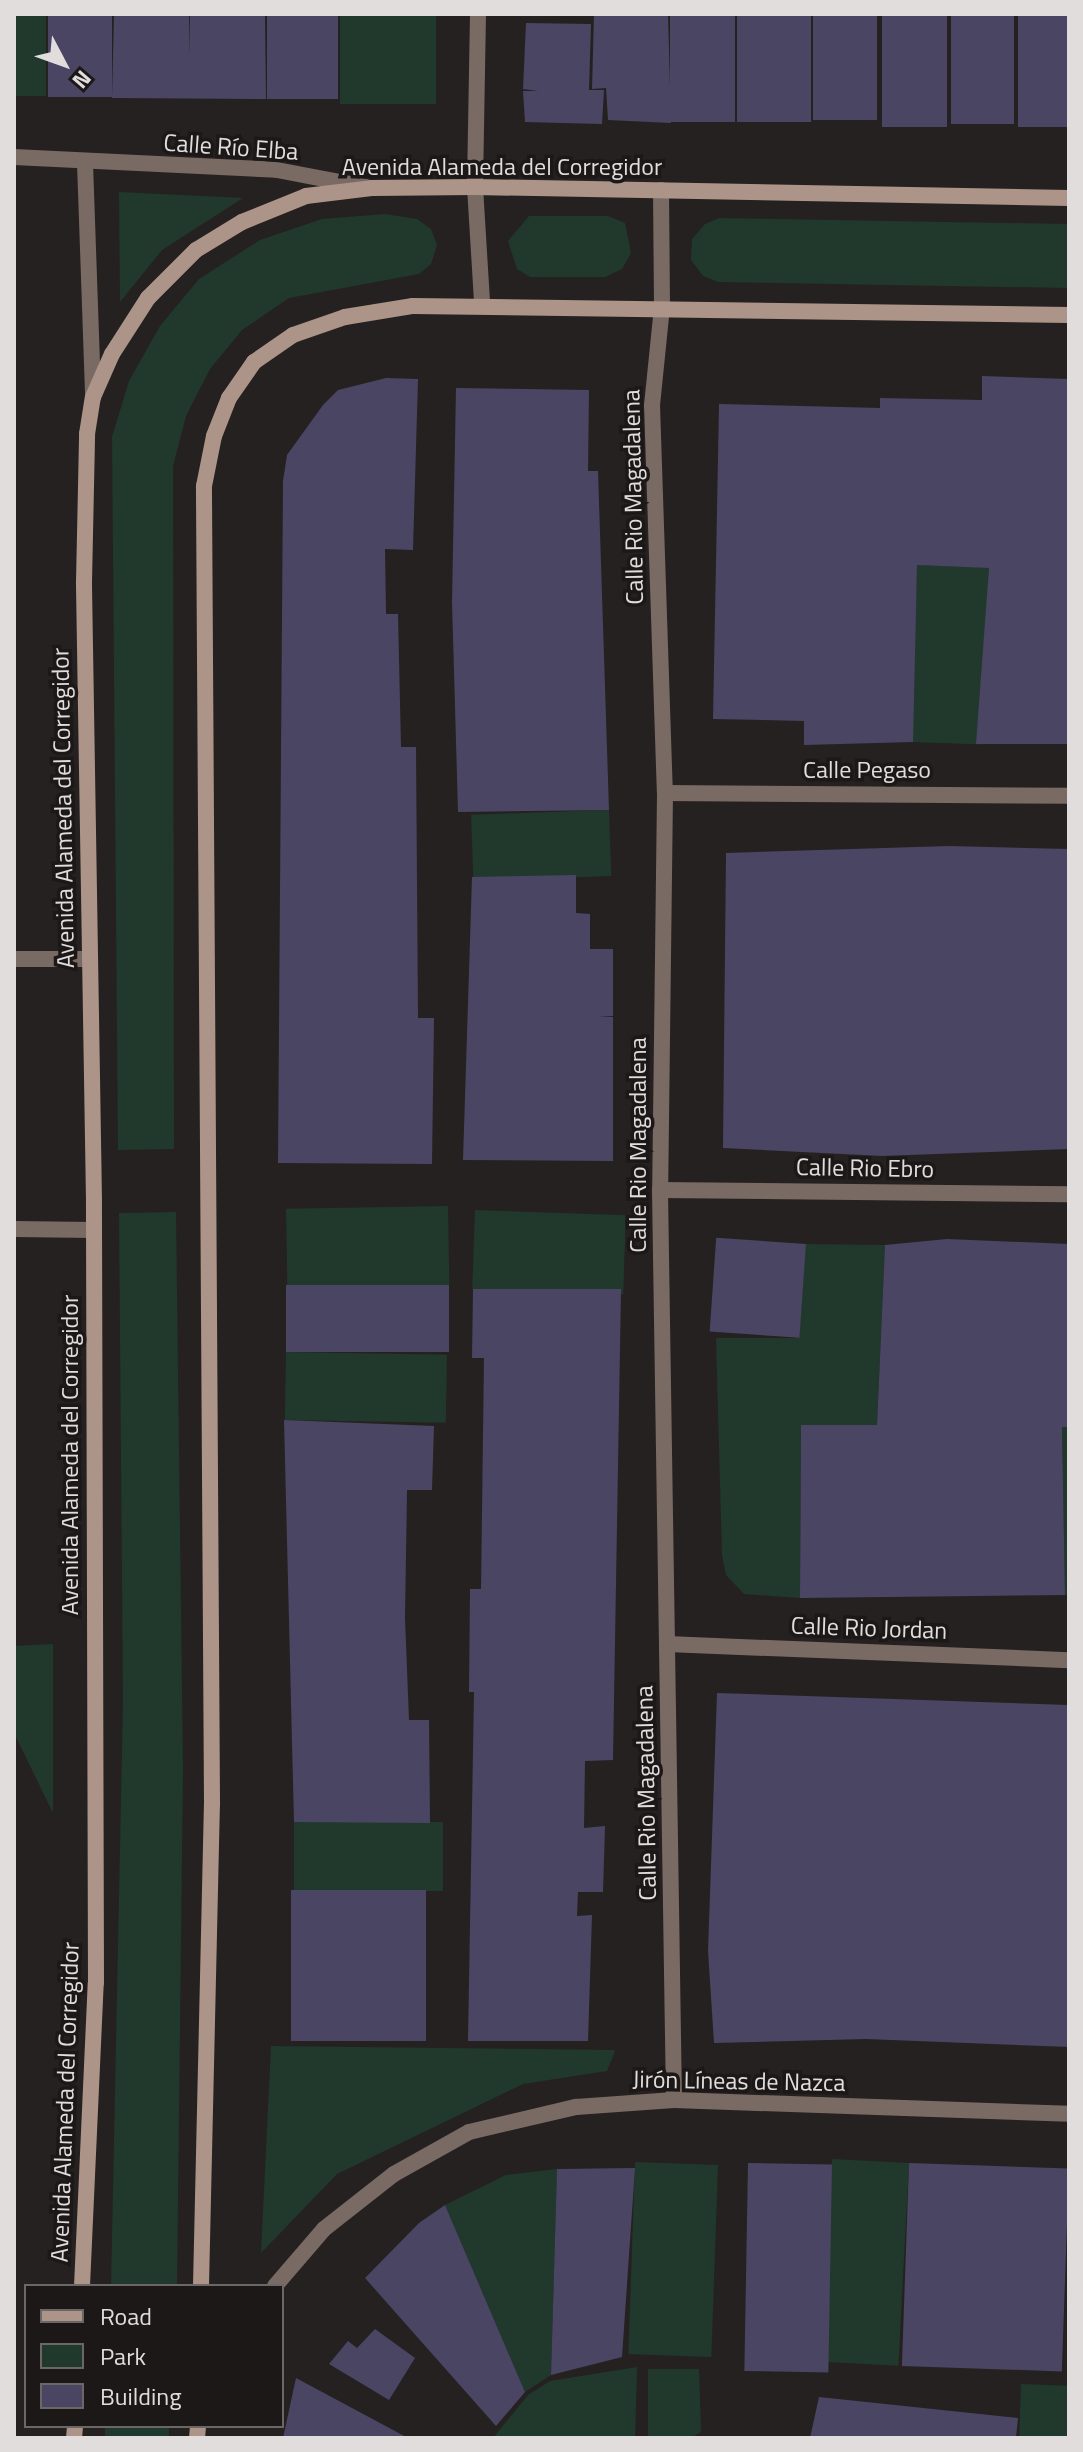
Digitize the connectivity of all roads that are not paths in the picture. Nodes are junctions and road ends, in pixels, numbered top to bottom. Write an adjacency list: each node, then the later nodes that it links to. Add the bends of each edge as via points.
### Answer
1 (478, 14): 4 (street)
2 (14, 157): 3 (street, Calle Río Elba)
3 (85, 163): 5 (street, Calle Río Elba, via 277,170); 11 (street)
4 (475, 187): 5 (main road, Avenida Alameda del Corregidor); 6 (main road, Avenida Alameda del Corregidor); 8 (street)
5 (372, 188): 11 (main road, Avenida Alameda del Corregidor, via 306,196 242,222 196,250 148,298 112,354)
6 (661, 190): 7 (main road, Avenida Alameda del Corregidor); 9 (street, Calle Rio Magadalena)
7 (1069, 198)
8 (482, 303): 9 (main road); 25 (main road, via 345,317 293,335 254,362 229,398 214,436 204,486 212,1804)
9 (662, 307): 10 (main road); 12 (street, Calle Rio Magadalena, via 652,405)
10 (1069, 315)
11 (93, 397): 15 (main road, Avenida Alameda del Corregidor, via 84,582)
12 (665, 793): 13 (street, Calle Pegaso); 16 (street, Calle Rio Magadalena)
13 (1069, 796)
14 (14, 959): 15 (street)
15 (89, 959): 19 (main road, Avenida Alameda del Corregidor)
16 (660, 1190): 17 (street, Calle Rio Ebro); 20 (street, Calle Rio Magadalena)
17 (1069, 1194)
18 (14, 1229): 19 (street)
19 (93, 1230): 24 (main road, Avenida Alameda del Corregidor, via 96,1983)
20 (667, 1644): 21 (street, Calle Rio Jordan); 22 (street, Calle Rio Magadalena)
21 (1069, 1660)
22 (674, 2100): 23 (street, Jirón Líneas de Nazca); 26 (street, Jirón Líneas de Nazca, via 576,2107 469,2132 394,2174 324,2229)
23 (1069, 2114)
24 (82, 2284)
25 (201, 2284)
26 (277, 2284)

